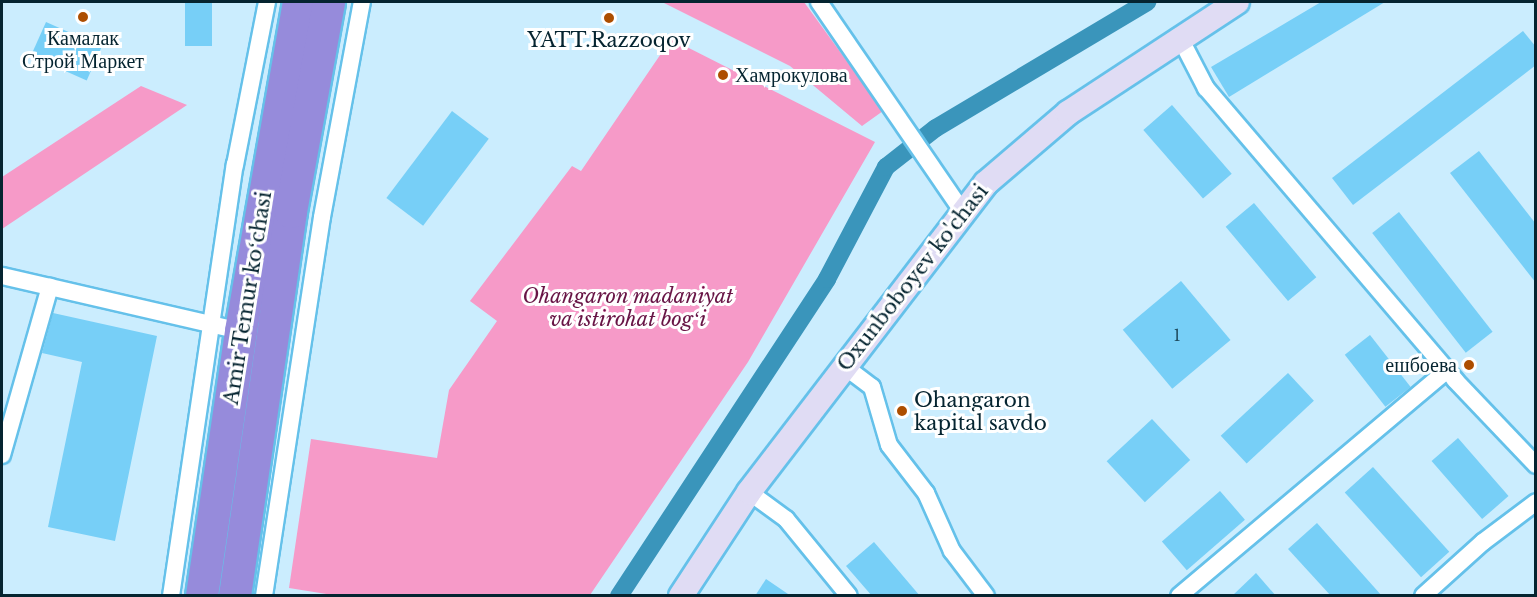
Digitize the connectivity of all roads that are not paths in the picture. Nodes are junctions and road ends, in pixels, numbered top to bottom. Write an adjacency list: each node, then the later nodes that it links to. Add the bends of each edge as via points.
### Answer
1 (267, 2): 11 (street, via 235,165)
2 (299, 2): 11 (highway, Amir Temur koʻchasi)
3 (329, 2): 20 (highway, Amir Temur koʻchasi, via 291,212)
4 (362, 2): 21 (street, via 322,217)
5 (819, 2): 8 (street)
6 (1237, 2): 7 (main road, Oxunboboyev ko'chasi)
7 (1179, 36): 8 (main road, Oxunboboyev ko'chasi, via 1039,134); 13 (street, via 1206,88)
8 (962, 211): 12 (main road, Oxunboboyev ko'chasi)
9 (2, 276): 10 (street)
10 (50, 287): 11 (street); 14 (street)
11 (226, 329): 18 (street); 19 (highway, Amir Temur koʻchasi)
12 (844, 366): 16 (main road, Oxunboboyev ko'chasi); 24 (street, via 872,387 889,445 926,493 952,551)
13 (1447, 370): 15 (street); 25 (street)
14 (2, 455)
15 (1536, 465)
16 (749, 492): 22 (main road, Oxunboboyev ko'chasi); 23 (street, via 786,519)
17 (1536, 502): 26 (street, via 1483,542)
18 (171, 596)
19 (202, 596)
20 (235, 596)
21 (264, 596)
22 (681, 596)
23 (849, 596)
24 (986, 596)
25 (1179, 596)
26 (1424, 596)

